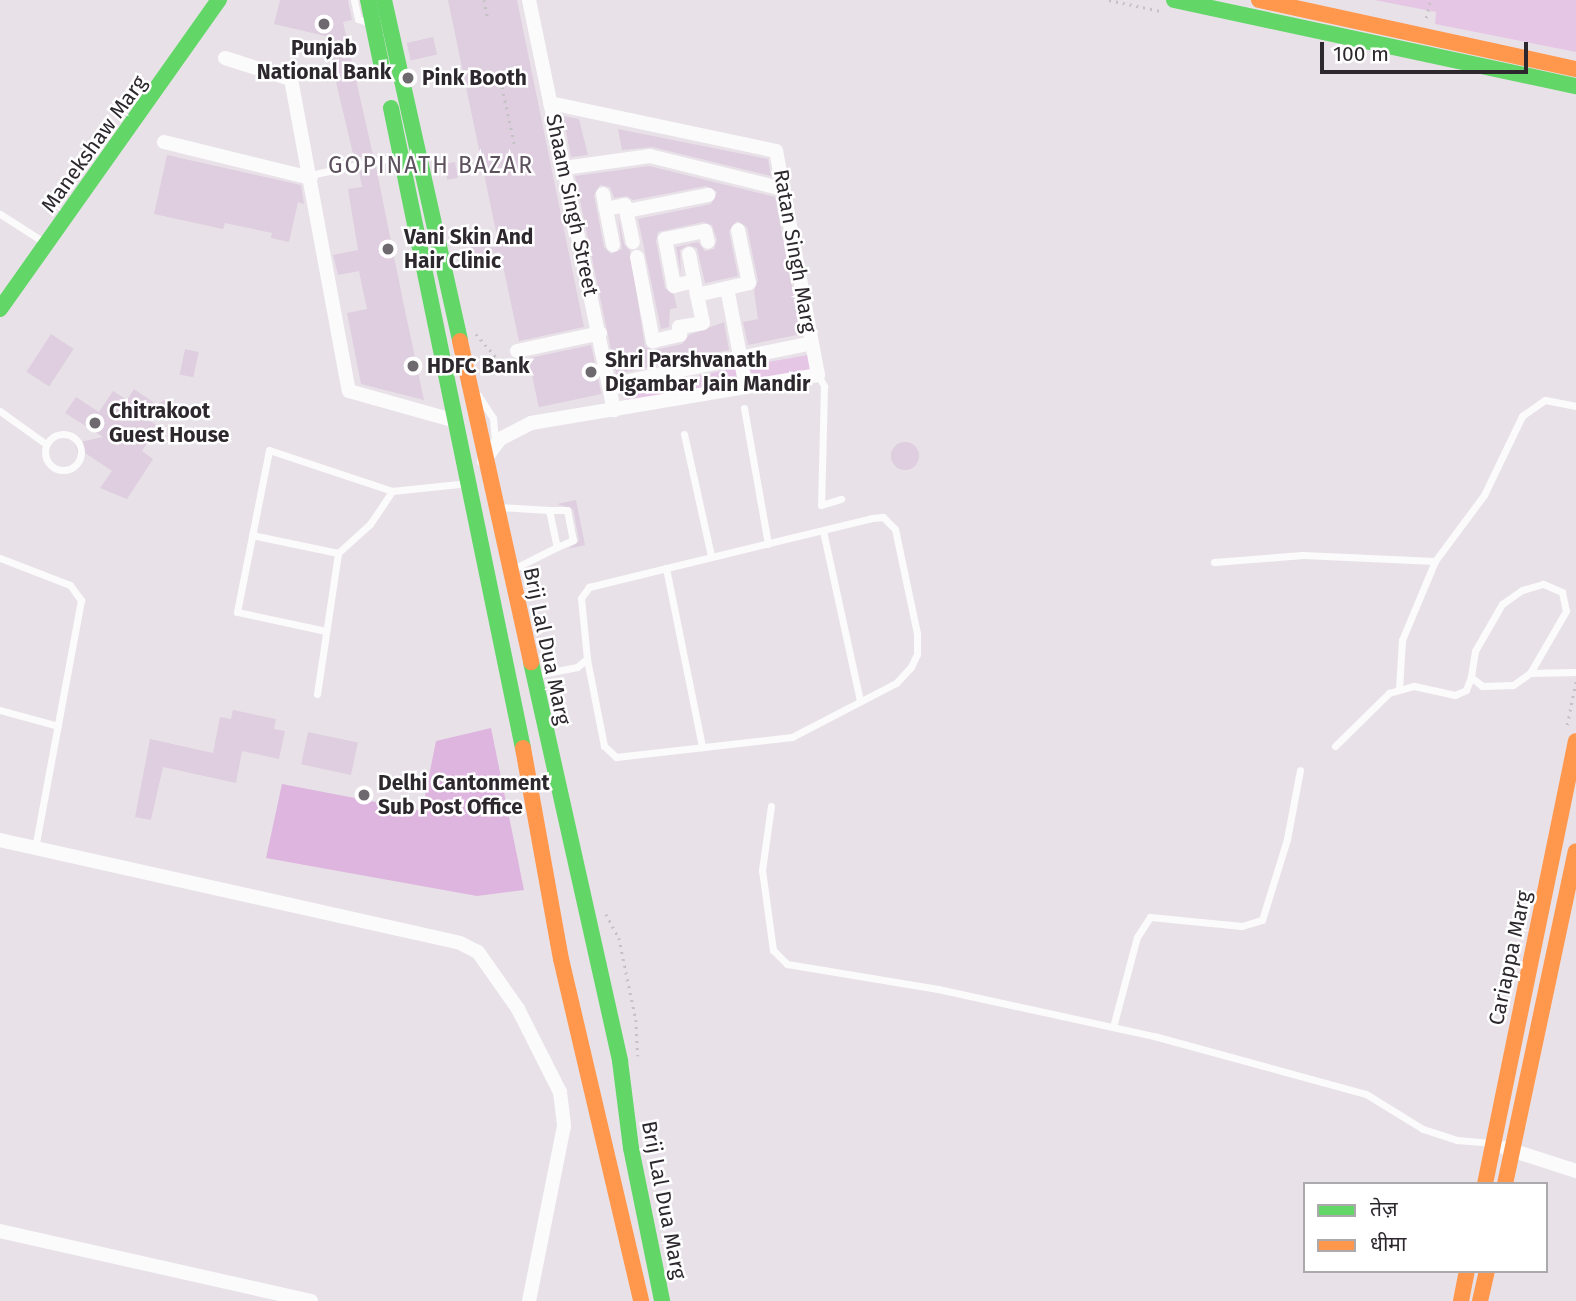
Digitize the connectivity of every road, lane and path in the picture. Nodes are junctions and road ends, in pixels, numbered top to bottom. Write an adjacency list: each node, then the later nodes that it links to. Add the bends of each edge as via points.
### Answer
1 (219, 0): 29 (street, Manekshaw Marg)
2 (354, 0): 10 (lane, via 358,19)
3 (368, 0): 10 (street, Brij Lal Dua Marg)
4 (384, 0): 42 (street, Brij Lal Dua Marg)
5 (484, 0): 9 (path)
6 (529, 0): 15 (street, Shaam Singh Street)
7 (1174, 0): 14 (street)
8 (1259, 0): 12 (street)
9 (488, 19)
10 (374, 25): 18 (street, Brij Lal Dua Marg)
11 (225, 58): 20 (street, via 291,79)
12 (1574, 68)
13 (499, 74): 17 (path)
14 (1576, 86)
15 (550, 103): 19 (street, Shaam Singh Street); 21 (street, Ratan Singh Marg, via 776,151)
16 (164, 142): 20 (street)
17 (515, 146)
18 (400, 155): 20 (lane); 48 (street, Brij Lal Dua Marg)
19 (564, 168): 21 (street, via 650,156); 36 (street, Shaam Singh Street)
20 (310, 176): 48 (street, via 349,391)
21 (783, 189): 37 (street, Ratan Singh Marg)
22 (603, 194): 25 (street)
23 (708, 195): 24 (street)
24 (625, 203): 25 (street); 32 (street, via 653,341 680,335 679,327 703,323)
25 (606, 209): 30 (street)
26 (0, 214): 29 (lane)
27 (738, 230): 33 (street, via 749,283)
28 (708, 242): 32 (street, via 705,231 665,239 674,286)
29 (48, 244): 34 (street, Manekshaw Marg)
30 (613, 245)
31 (689, 254): 32 (street)
32 (696, 288): 33 (street)
33 (726, 288): 39 (street)
34 (0, 309)
35 (470, 326): 38 (path, via 499,360)
36 (600, 333): 38 (street); 41 (street, Shaam Singh Street)
37 (812, 343): 39 (street); 40 (street, Ratan Singh Marg)
38 (518, 354)
39 (741, 357): 41 (street); 43 (street)
40 (818, 375): 43 (street); 55 (lane, via 824,386 821,505)
41 (609, 385): 46 (street, Shaam Singh Street)
42 (467, 386): 50 (lane, via 484,400 493,418); 52 (street, Brij Lal Dua Marg)
43 (746, 387): 46 (street)
44 (1576, 406): 65 (lane, via 1545,400 1522,416 1484,495)
45 (744, 408): 60 (lane)
46 (614, 410): 50 (street, via 531,424)
47 (0, 411): 51 (lane)
48 (456, 421): 53 (street, Brij Lal Dua Marg)
49 (684, 434): 63 (lane)
50 (495, 443): 52 (street)
51 (46, 444): 51 (lane, via 47,460 56,469 68,469 80,457 80,445 71,435 55,435)
52 (484, 461): 56 (street, Brij Lal Dua Marg)
53 (469, 483): 54 (lane); 99 (street, Brij Lal Dua Marg, via 549,878 561,959)
54 (392, 491): 59 (lane, via 269,450); 62 (lane, via 370,524)
55 (841, 499)
56 (494, 507): 57 (lane); 68 (street, Brij Lal Dua Marg)
57 (548, 510): 61 (lane); 61 (lane, via 567,510 573,540)
58 (823, 531): 60 (lane); 77 (lane); 77 (lane, via 883,517 895,529 917,633 917,654 905,677)
59 (252, 535): 62 (lane); 69 (lane, via 237,612)
60 (768, 544): 63 (lane)
61 (557, 547): 68 (lane)
62 (338, 553): 69 (lane)
63 (711, 556): 67 (lane)
64 (0, 558): 79 (lane, via 70,585 81,600)
65 (1435, 561): 66 (lane, via 1303,555); 75 (lane, via 1402,640)
66 (1214, 562)
67 (666, 568): 70 (lane, via 583,591); 82 (lane)
68 (509, 571): 73 (street, Brij Lal Dua Marg)
69 (326, 631): 76 (lane)
70 (587, 659): 73 (lane, via 577,667); 82 (lane, via 608,753 628,757)
71 (1576, 672): 72 (lane)
72 (1530, 673): 74 (lane, via 1513,685 1482,686); 74 (lane, via 1566,611 1562,593 1543,584 1522,590 1502,604 1475,651)
73 (531, 676): 100 (street, Brij Lal Dua Marg, via 620,1061 631,1148)
74 (1471, 677): 75 (lane, via 1466,690 1455,695 1414,685)
75 (1399, 690): 81 (lane, via 1389,693)
76 (317, 694)
77 (860, 701): 82 (lane, via 792,737)
78 (0, 710): 79 (lane)
79 (58, 726): 86 (lane)
80 (1576, 741): 89 (street, Cariappa Marg)
81 (1335, 746)
82 (702, 747)
83 (1300, 771): 88 (lane, via 1287,839 1262,920 1242,926 1150,917 1137,937)
84 (771, 806): 88 (lane, via 762,870 770,938 778,959)
85 (0, 840): 86 (street)
86 (35, 848): 98 (street, via 460,943 478,952 517,1009 560,1092 565,1126)
87 (1576, 851): 90 (street, Cariappa Marg)
88 (1113, 1027): 89 (lane, via 1366,1094 1423,1129 1457,1140)
89 (1494, 1143): 90 (street); 92 (street, Cariappa Marg)
90 (1512, 1152): 91 (street); 93 (street, Cariappa Marg)
91 (1576, 1171)
92 (1485, 1182)
93 (1505, 1182)
94 (0, 1231): 97 (street)
95 (1467, 1273): 101 (street)
96 (1487, 1273): 102 (street)
97 (312, 1301)
98 (529, 1301)
99 (641, 1301)
100 (662, 1301)
101 (1461, 1301)
102 (1480, 1301)

